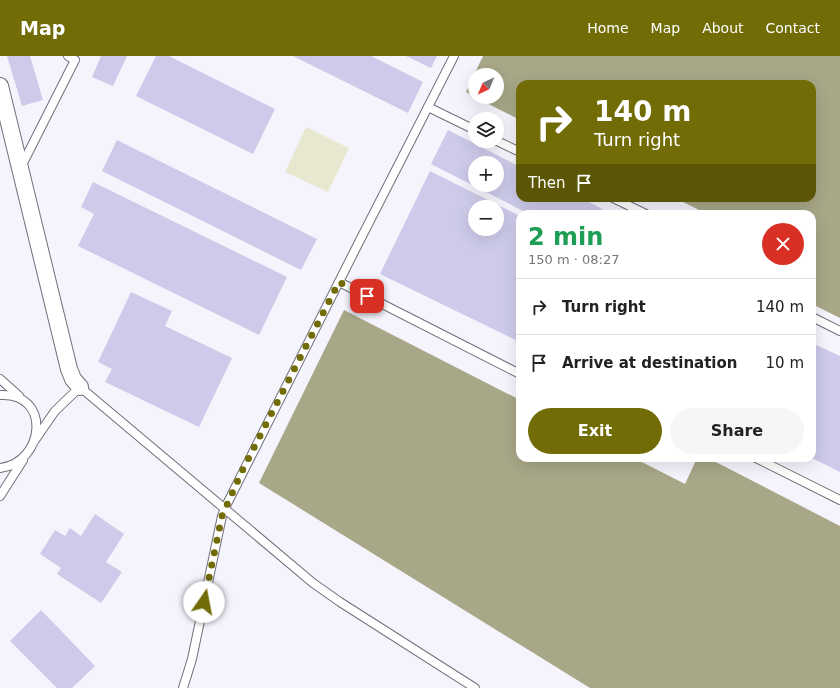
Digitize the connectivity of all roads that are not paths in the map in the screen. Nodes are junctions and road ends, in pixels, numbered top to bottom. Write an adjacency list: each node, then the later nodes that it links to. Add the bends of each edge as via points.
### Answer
1 (68, 56): 8 (lane, via 74,60)
2 (454, 56): 4 (lane)
3 (0, 86): 8 (street)
4 (428, 107): 5 (lane); 11 (lane)
5 (468, 127)
6 (504, 144): 7 (lane)
7 (516, 150)
8 (20, 168): 16 (street, via 69,369)
9 (621, 202): 10 (lane)
10 (638, 210)
11 (339, 282): 14 (lane); 24 (lane)
12 (816, 319): 13 (lane)
13 (840, 331)
14 (516, 372)
15 (0, 380): 18 (lane)
16 (80, 387): 19 (lane, via 55,410); 24 (lane)
17 (0, 395): 18 (lane, via 13,396)
18 (27, 403): 19 (lane, via 37,421)
19 (33, 444): 21 (lane, via 17,463); 22 (lane)
20 (764, 462): 23 (lane)
21 (0, 468)
22 (0, 496)
23 (840, 500)
24 (225, 508): 25 (lane); 26 (lane, via 313,583)
25 (183, 688)
26 (475, 688)

